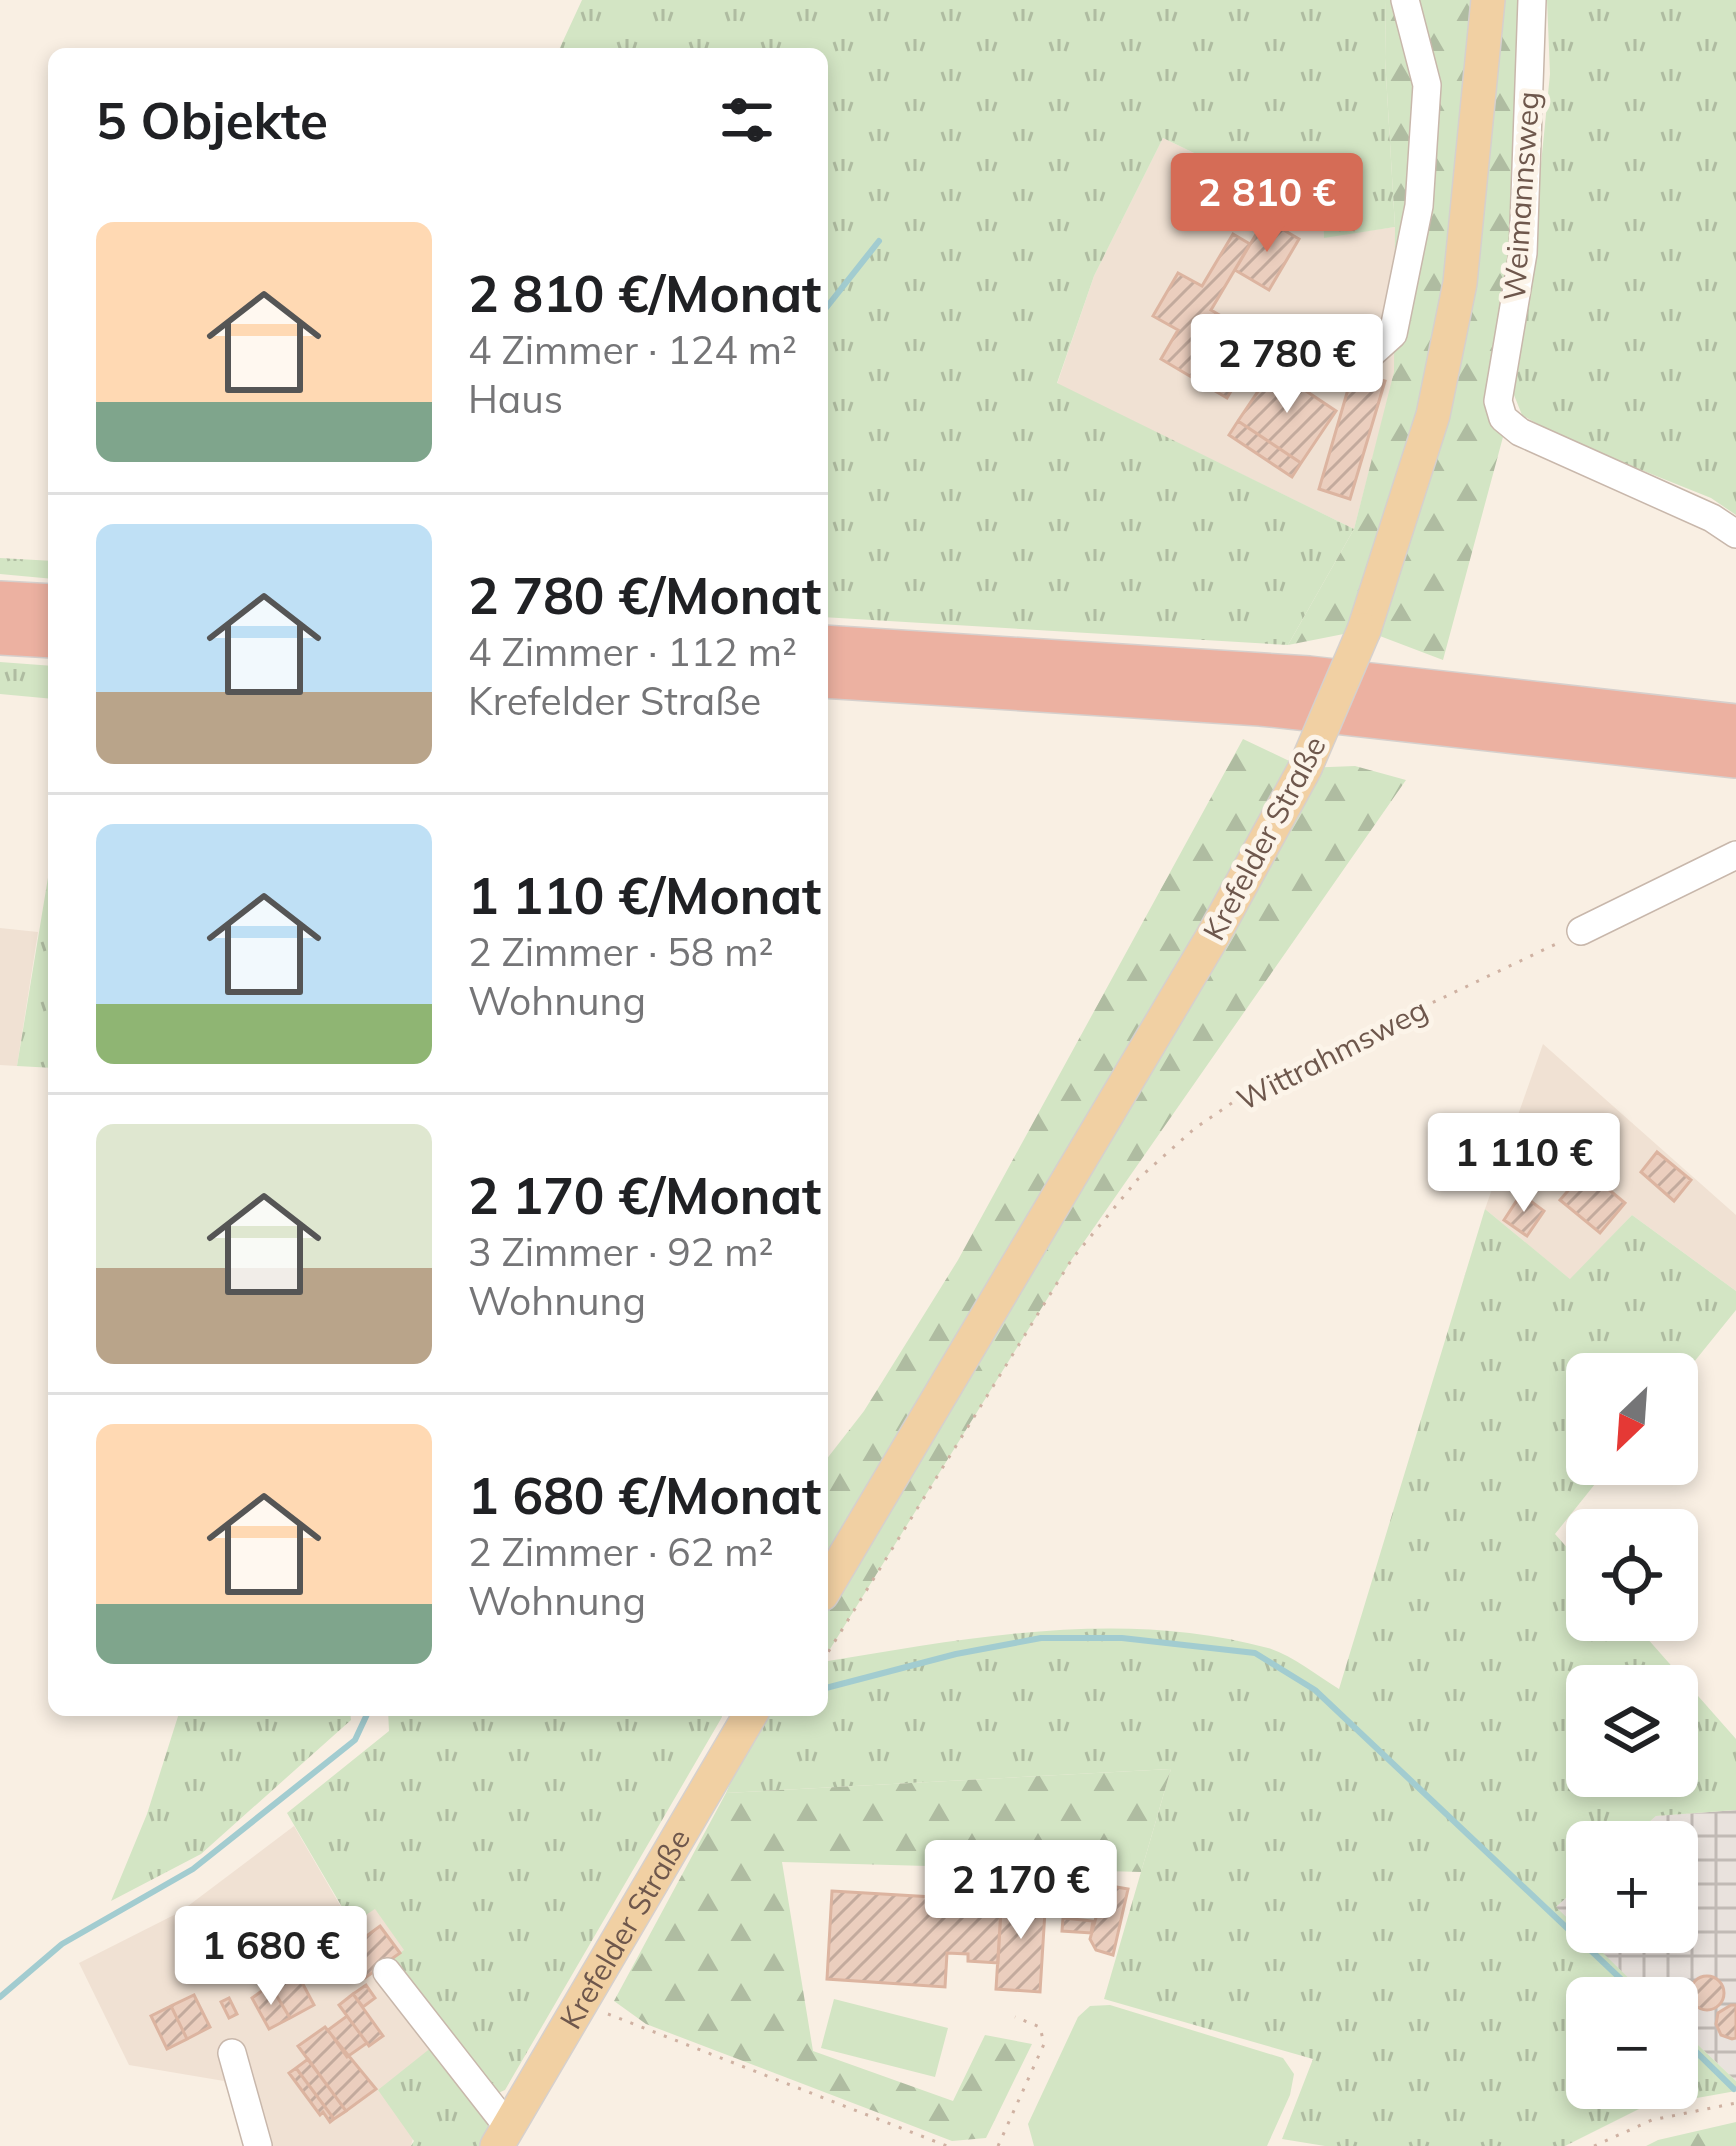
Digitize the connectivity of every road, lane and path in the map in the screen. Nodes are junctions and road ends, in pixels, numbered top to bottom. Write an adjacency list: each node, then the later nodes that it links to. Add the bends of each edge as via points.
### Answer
1 (1405, 0): 4 (street, via 1426,85 1419,206 1393,334 1373,352)
2 (1488, 0): 16 (main road, Krefelder Straße, bridge, via 1460,283 1432,415 1364,630 1304,768 1213,936)
3 (1532, 0): 5 (street, Weimannsweg, via 1523,253 1498,401 1503,418)
4 (1300, 351)
5 (1736, 534)
6 (0, 601): 7 (highway)
7 (48, 604)
8 (0, 634): 9 (highway)
9 (48, 638)
10 (828, 645): 12 (highway, via 1310,676)
11 (828, 677): 13 (highway, via 1261,706)
12 (1736, 724)
13 (1736, 758)
14 (1736, 855): 15 (street)
15 (1581, 932): 17 (path, Wittrahmsweg, via 1255,1087 1138,1179 1072,1259)
16 (828, 1584)
17 (828, 1652)
18 (749, 1716): 20 (main road, Krefelder Straße)
19 (387, 1972): 24 (street)
20 (578, 2003): 24 (main road, Krefelder Straße); 26 (path)
21 (1015, 2017): 27 (path, via 1040,2027 1044,2044)
22 (232, 2053): 25 (street)
23 (1736, 2103): 28 (path, via 1652,2120)
24 (503, 2137)
25 (258, 2146)
26 (946, 2146)
27 (998, 2146)
28 (1594, 2146)

